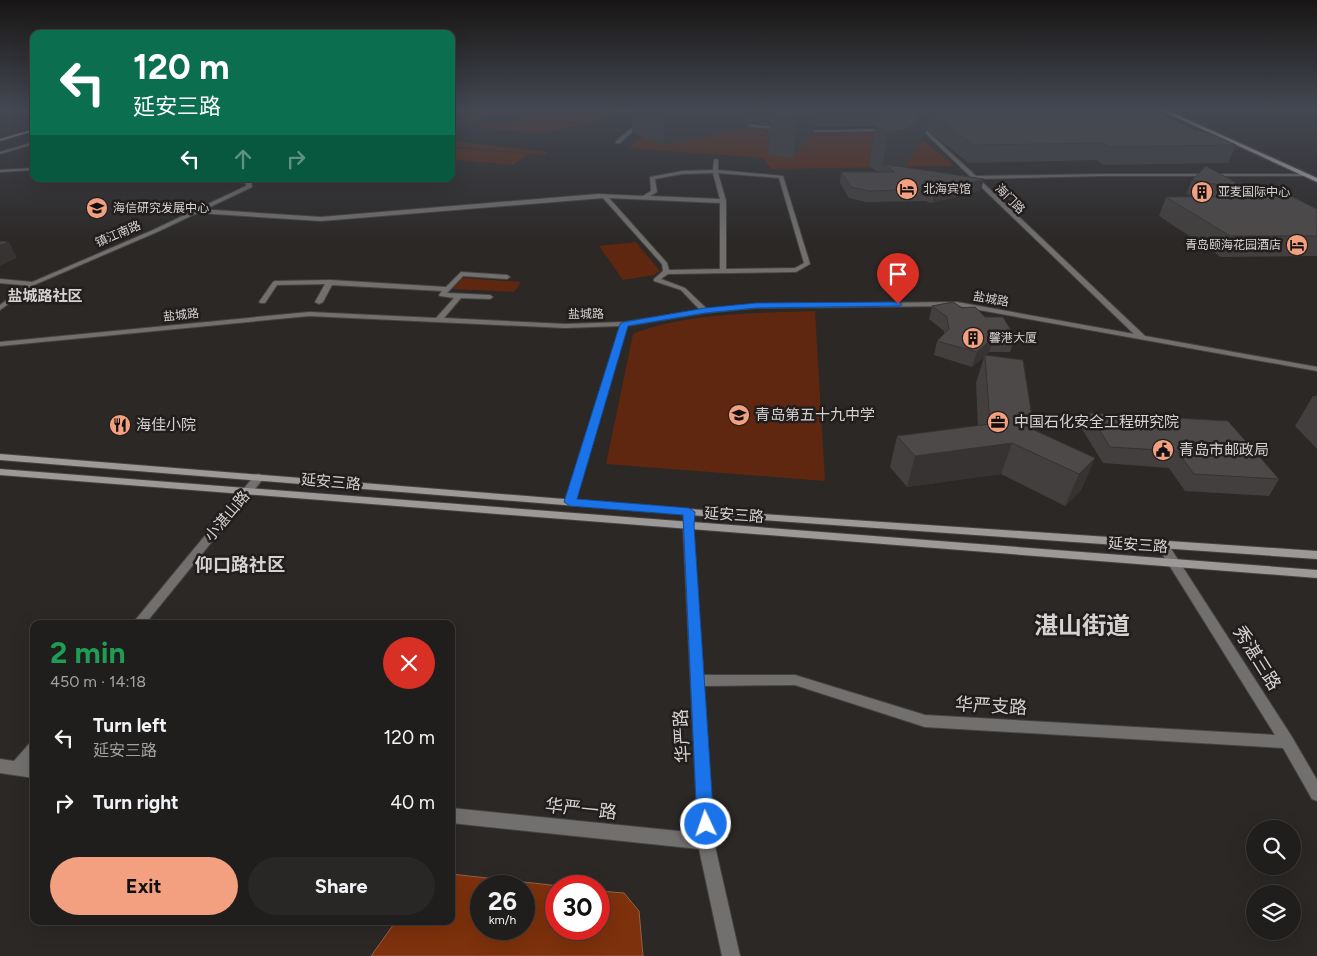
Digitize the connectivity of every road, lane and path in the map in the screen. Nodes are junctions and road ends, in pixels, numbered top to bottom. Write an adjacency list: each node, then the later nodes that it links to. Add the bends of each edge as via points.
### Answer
1 (948, 154): 10 (street)
2 (1259, 154): 9 (main road)
3 (1276, 154): 5 (main road)
4 (716, 160): 8 (street)
5 (1309, 168)
6 (30, 170): 7 (street)
7 (0, 171)
8 (716, 173): 14 (street, via 668,174 652,178 654,192); 15 (street); 17 (street, via 782,178 807,264 796,270)
9 (1306, 175): 10 (street, 海门路); 11 (main road)
10 (975, 178): 32 (street, 海门路)
11 (1317, 180)
12 (249, 182): 16 (street, 镇江南路, via 248,187)
13 (604, 196): 14 (street); 16 (street, via 321,219); 18 (street, via 665,264)
14 (644, 198): 15 (street)
15 (723, 201): 17 (street)
16 (198, 211): 22 (street, 镇江南路)
17 (723, 271): 18 (street)
18 (666, 272): 29 (street, via 656,280 683,289)
19 (508, 277): 23 (street, via 461,274)
20 (0, 281): 22 (street)
21 (330, 282): 23 (street); 26 (street, via 275,283); 27 (street)
22 (32, 284): 28 (street, 镇江南路)
23 (447, 289): 24 (street, via 442,295)
24 (460, 296): 25 (street); 30 (street)
25 (490, 297)
26 (263, 302)
27 (319, 302)
28 (0, 308)
29 (705, 310): 31 (street, 盐城路); 32 (street, 盐城路, via 756,306 957,304)
30 (439, 319): 31 (street, 盐城路, via 565,326); 33 (street, 盐城路, via 309,314)
31 (624, 324): 39 (street)
32 (1142, 337): 34 (street, 盐城路)
33 (0, 344)
34 (1317, 368)
35 (0, 457): 37 (main road, 延安三路)
36 (0, 472): 38 (main road, 延安三路)
37 (260, 477): 38 (street, 小湛山路); 39 (main road, 延安三路)
38 (248, 491): 41 (main road, 延安三路); 46 (street, 小湛山路)
39 (570, 502): 40 (main road, 延安三路)
40 (689, 512): 41 (street, 华严路); 42 (main road, 延安三路)
41 (688, 526): 44 (main road, 延安三路); 47 (street, 华严路)
42 (1162, 544): 43 (main road, 延安三路); 44 (street, 秀湛三路)
43 (1317, 555)
44 (1175, 563): 45 (main road, 延安三路); 48 (street, 秀湛三路)
45 (1317, 574)
46 (141, 620)
47 (698, 681): 48 (street, 华严支路, via 795,680 925,721); 55 (street, 华严路)
48 (1287, 742): 53 (street, 秀湛三路)
49 (30, 754): 51 (street)
50 (0, 766): 51 (street)
51 (17, 769): 52 (street)
52 (30, 771)
53 (1317, 794)
54 (455, 815): 55 (street, 华严一路)
55 (706, 842): 56 (street, 华严路)
56 (731, 956)

